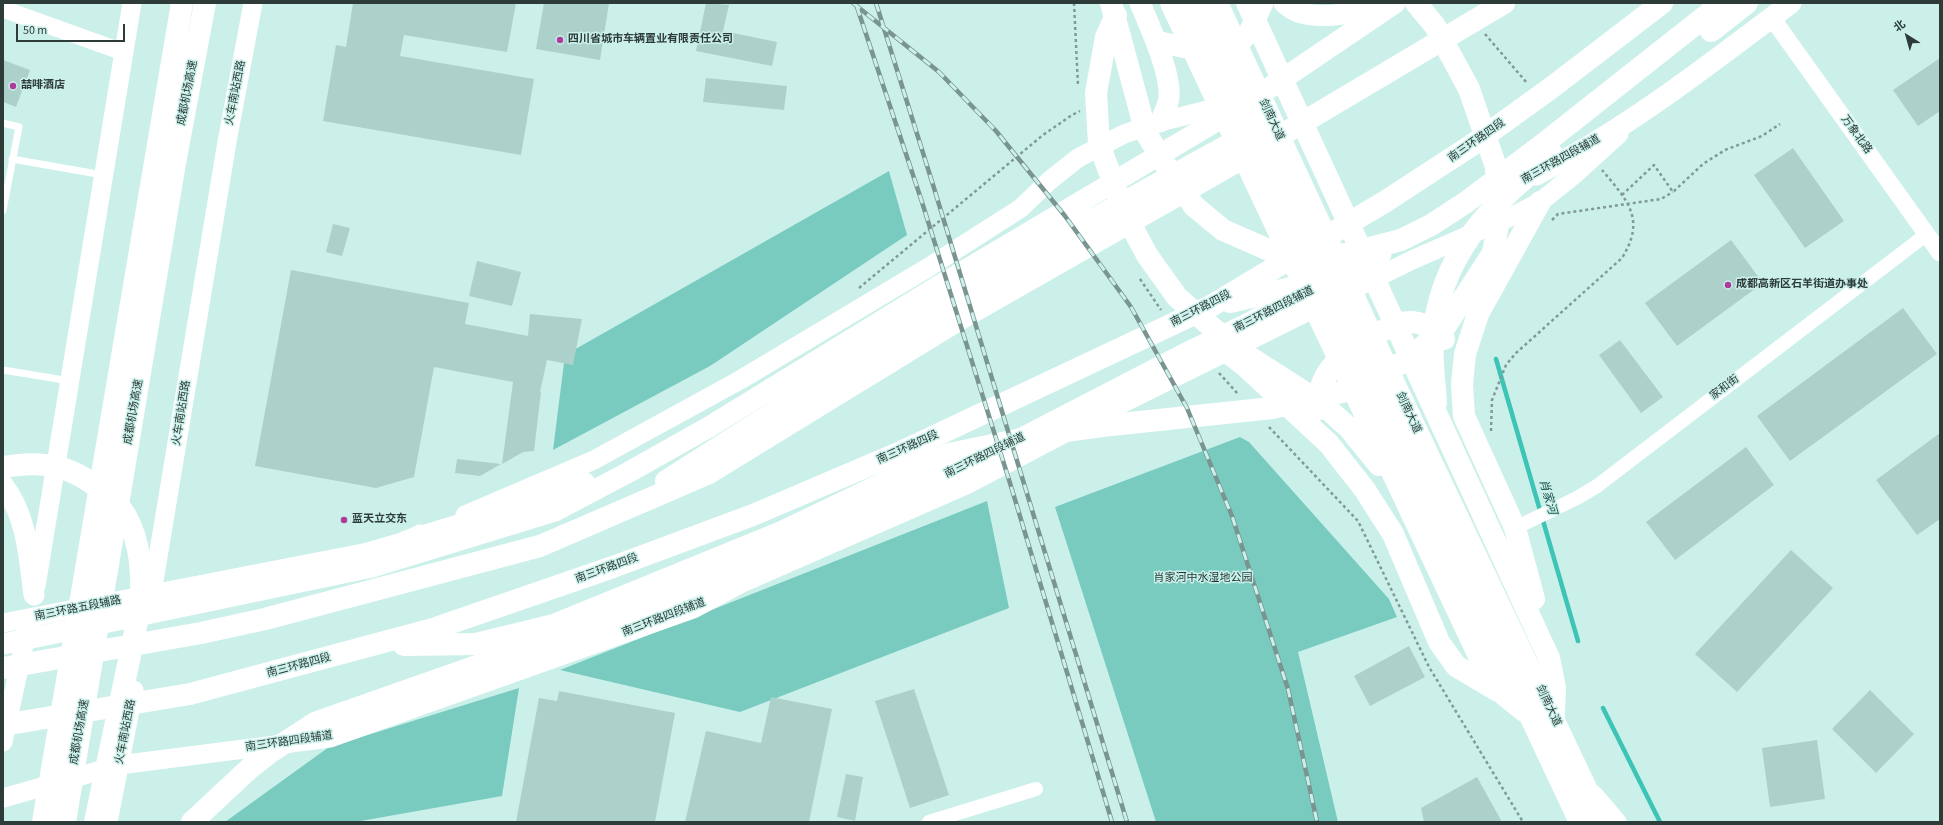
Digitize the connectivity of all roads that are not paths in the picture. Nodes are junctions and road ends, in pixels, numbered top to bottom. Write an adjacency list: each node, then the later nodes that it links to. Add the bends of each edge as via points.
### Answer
1 (132, 3): 24 (main road)
2 (182, 3): 69 (highway, 成都机场高速)
3 (205, 3): 70 (highway, 成都机场高速, via 175,163)
4 (253, 3): 52 (main road, 火车南站西路, via 227,142)
5 (1111, 3): 18 (highway, via 1146,133 1170,174 1194,206 1223,230 1270,250 1307,257 1346,254 1401,240 1431,225 1465,203 1546,142)
6 (1122, 3): 47 (highway, via 1106,37 1096,93 1099,144 1129,221 1147,255 1177,297 1237,349 1321,403 1349,428 1378,462)
7 (1140, 3): 23 (main road)
8 (1171, 3): 40 (highway)
9 (1195, 3): 40 (highway, 剑南大道)
10 (1217, 3): 40 (highway, 剑南大道)
11 (1247, 3): 41 (highway)
12 (1263, 3): 23 (main road, via 1245,37 1232,46 1206,52)
13 (1284, 3): 14 (main road, via 1297,12 1321,16 1345,14)
14 (1394, 3): 25 (main road)
15 (1416, 3): 56 (highway, via 1434,26 1469,89 1496,167 1499,219 1493,253 1445,327 1418,352 1382,377 1342,392 1272,408 1058,432 949,454 782,532 554,625 476,644)
16 (1504, 3): 59 (highway, via 1236,162 955,322 707,474 540,546 265,619)
17 (1662, 3): 36 (highway, 南三环路四段, via 1472,145 1386,201)
18 (1722, 3)
19 (1747, 3): 41 (highway, via 1544,162 1507,193 1484,217 1458,253 1441,293 1433,340)
20 (1791, 3): 22 (main road, 南三环路四段辅道)
21 (3, 9): 24 (street)
22 (1772, 18): 26 (main road, 南三环路四段辅道); 33 (street, 万象北路)
23 (1156, 42): 27 (main road, via 1167,78 1169,97)
24 (123, 52): 30 (main road)
25 (1253, 98): 27 (main road); 43 (main road)
26 (1643, 112): 31 (main road); 35 (main road, 南三环路四段辅道, via 1570,158)
27 (1160, 122): 50 (main road, via 1124,134 1078,158 1014,212 929,267 740,380 594,460)
28 (3, 123): 29 (lane, via 20,127)
29 (12, 159): 30 (lane); 32 (lane)
30 (103, 175): 39 (main road)
31 (1540, 202): 37 (main road); 42 (highway, via 1478,314 1465,354 1462,384)
32 (3, 210)
33 (1927, 234): 34 (street, 万象北路); 49 (street, 家和街, via 1597,486)
34 (1940, 253)
35 (1336, 278): 36 (highway); 37 (main road, 南三环路四段辅道, via 1243,326)
36 (1211, 306): 56 (highway, 南三环路四段, via 903,451 753,515)
37 (1220, 349): 44 (highway, via 1244,365 1329,444); 48 (main road, 南三环路四段辅道); 51 (main road, via 966,485)
38 (3, 370): 39 (lane)
39 (70, 381): 53 (main road)
40 (1376, 390): 47 (highway); 61 (highway, 剑南大道); 62 (highway, 剑南大道)
41 (1437, 416): 58 (highway)
42 (1464, 416): 44 (highway, via 1453,390 1450,362 1439,330 1416,321 1399,323 1348,352 1327,371 1321,387 1319,408 1327,434); 49 (highway)
43 (709, 427): 50 (main road, via 592,481); 57 (main road, via 555,511 372,567)
44 (1343, 462): 60 (highway, via 1365,490 1393,534 1439,642 1456,666)
45 (3, 467): 71 (highway, via 44,464 71,470 91,482 111,498 126,515 139,552 142,570 141,603)
46 (3, 485): 53 (main road, via 21,519)
47 (1407, 506): 60 (highway, via 1479,656)
48 (844, 522): 51 (main road, 南三环路四段辅道); 73 (highway, via 626,614 315,723 250,768)
49 (1524, 524): 58 (highway)
50 (406, 541): 52 (main road, via 368,552)
51 (742, 583): 65 (main road, 南三环路四段辅道, via 693,609 330,738)
52 (152, 594): 54 (main road, 南三环路五段辅路); 65 (main road, 火车南站西路)
53 (34, 595): 54 (main road)
54 (29, 618): 55 (main road, 南三环路五段辅路); 64 (main road)
55 (3, 623)
56 (434, 636): 63 (highway, 南三环路四段, via 369,647 190,694)
57 (3, 644)
58 (1549, 658): 62 (highway, via 1555,688)
59 (3, 668)
60 (1502, 693): 61 (highway)
61 (1528, 714): 66 (highway, 剑南大道)
62 (1553, 717): 66 (highway, 剑南大道)
63 (3, 725)
64 (3, 742)
65 (119, 765): 68 (main road); 72 (main road, 火车南站西路)
66 (1572, 783): 75 (main road); 76 (highway, 剑南大道); 77 (highway, 剑南大道); 78 (main road)
67 (1036, 790): 74 (street)
68 (3, 798)
69 (43, 822)
70 (65, 822)
71 (94, 822)
72 (108, 822)
73 (192, 822)
74 (929, 822)
75 (1567, 822)
76 (1580, 822)
77 (1602, 822)
78 (1617, 822)

